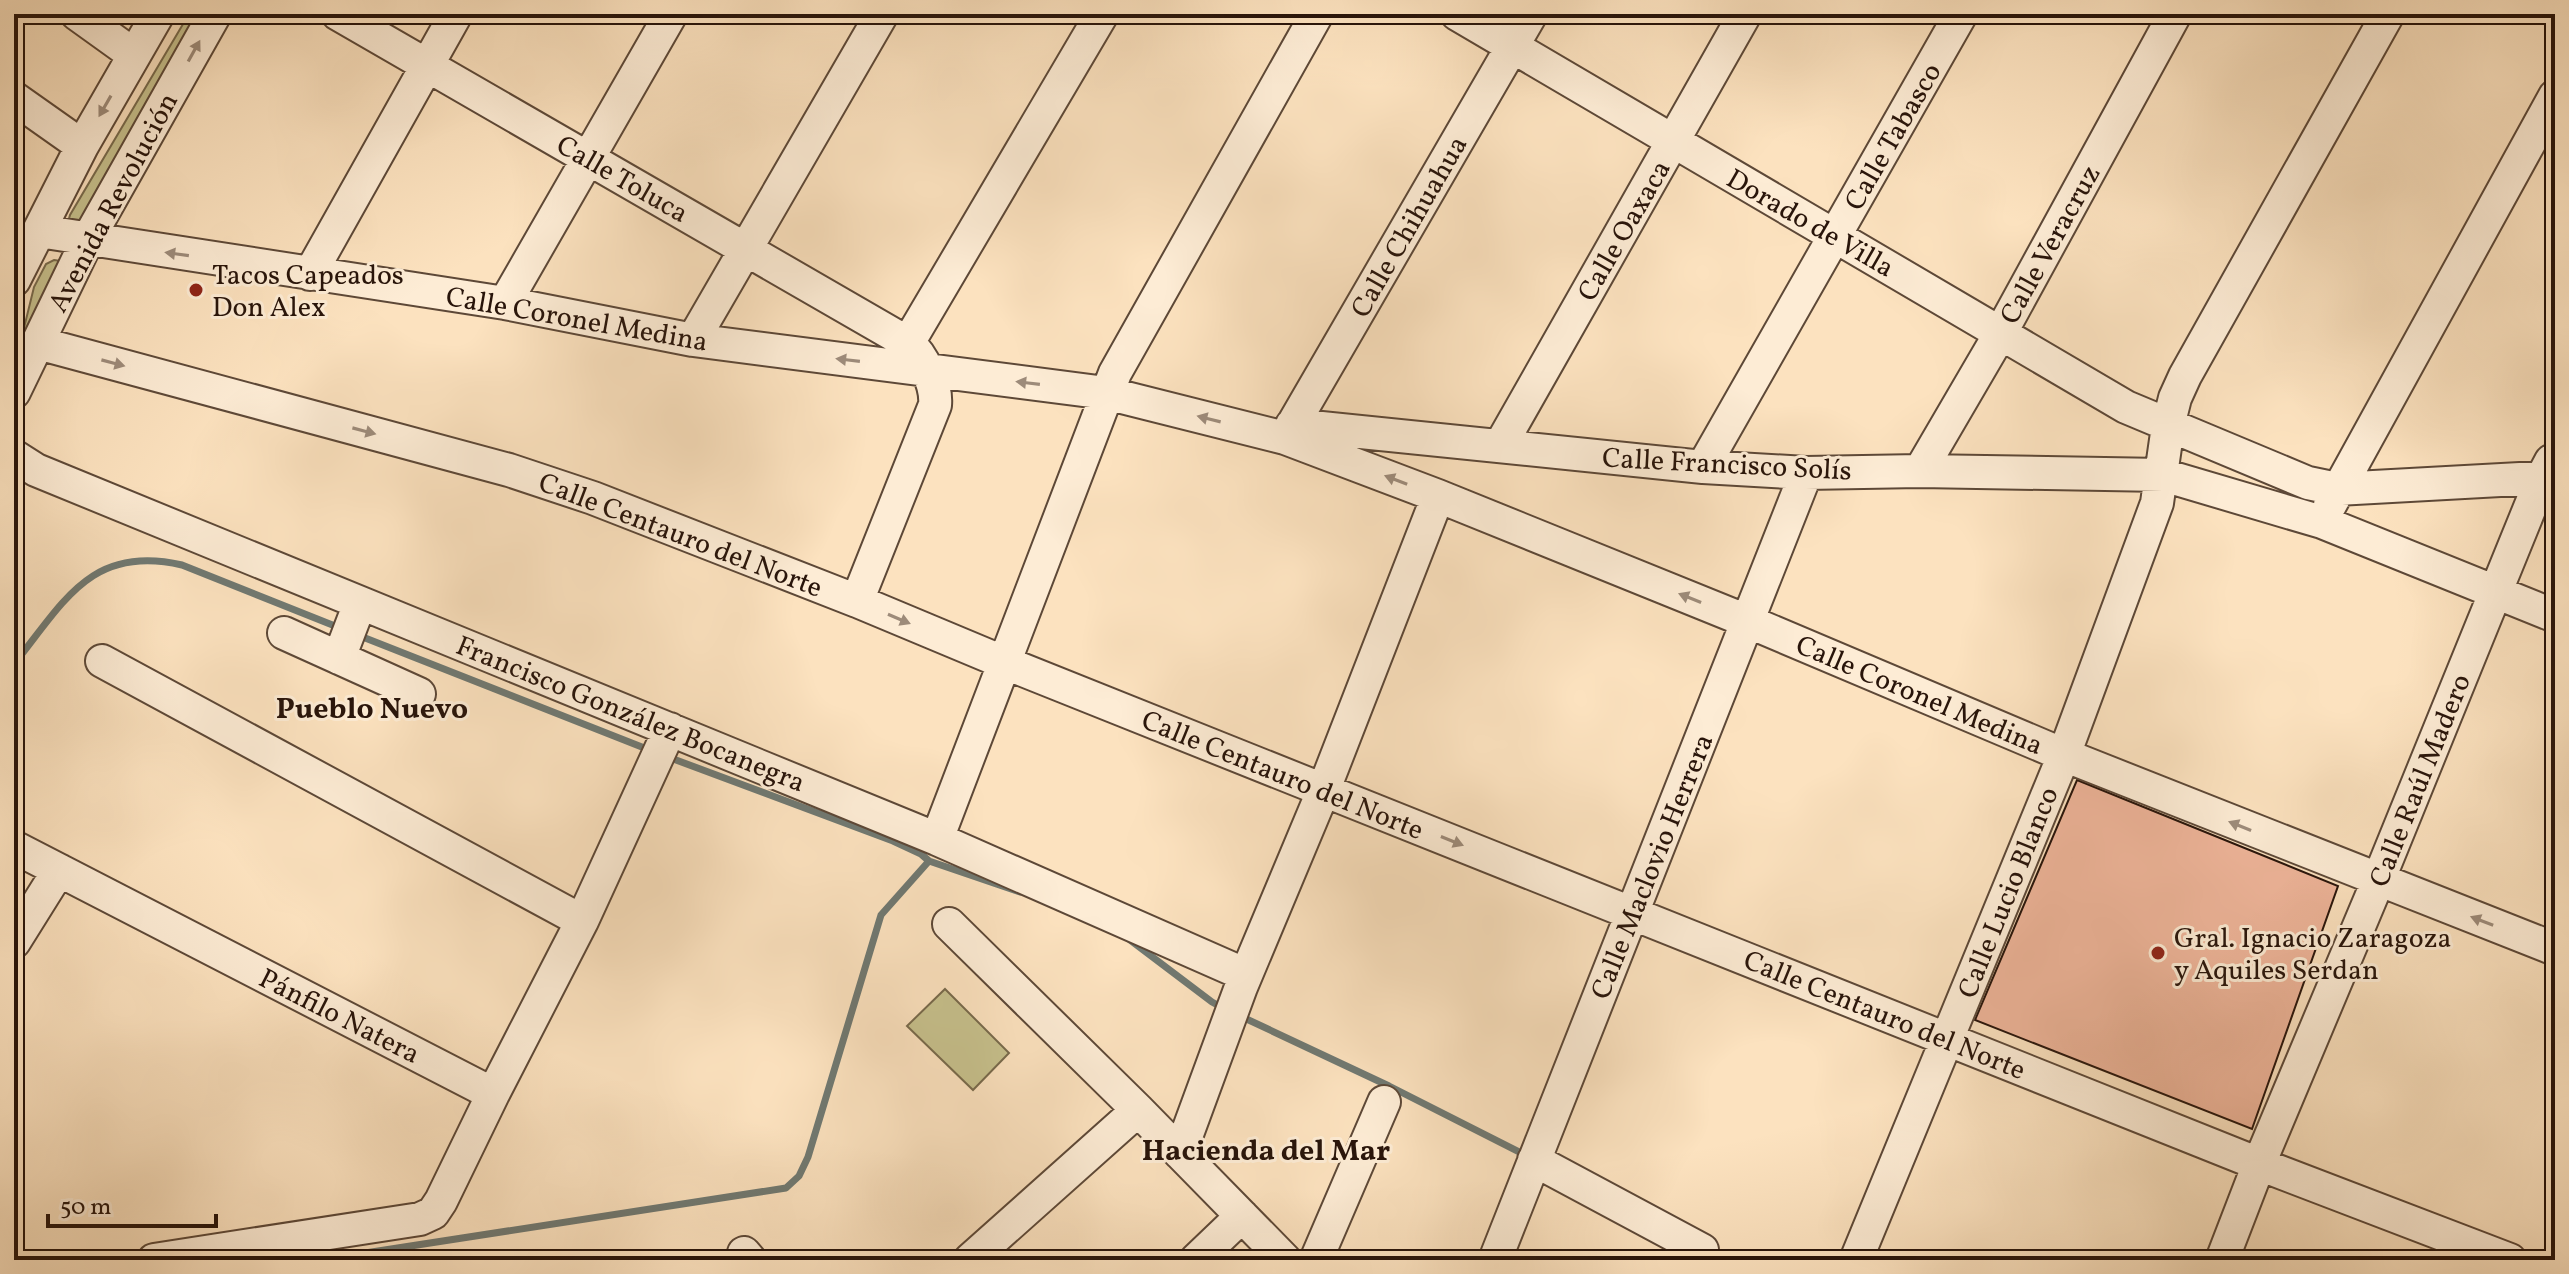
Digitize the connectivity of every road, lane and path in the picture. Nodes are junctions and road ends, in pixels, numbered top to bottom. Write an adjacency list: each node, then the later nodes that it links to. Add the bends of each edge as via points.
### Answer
1 (77, 14): 17 (street)
2 (158, 14): 17 (street, Avenida Revolución)
3 (215, 14): 26 (street, Avenida Revolución, one-way to 3)
4 (338, 14): 18 (street, Calle Toluca)
5 (456, 14): 18 (street)
6 (671, 14): 23 (street)
7 (882, 14): 27 (street)
8 (1102, 14): 34 (street)
9 (1317, 14): 36 (street)
10 (1457, 14): 16 (street, Dorado de Villa)
11 (1531, 14): 16 (street, Calle Chihuahua)
12 (1745, 14): 21 (street, Calle Oaxaca)
13 (1961, 14): 25 (street, Calle Tabasco)
14 (2175, 14): 31 (street, Calle Veracruz)
15 (2388, 14): 37 (street, Calle Lucio Blanco, via 2185,376)
16 (1513, 46): 21 (street, Dorado de Villa); 38 (street, Calle Chihuahua)
17 (134, 55): 22 (street, Avenida Revolución, one-way to 22)
18 (426, 66): 23 (street, Calle Toluca); 28 (street)
19 (2555, 96): 46 (street)
20 (14, 98): 22 (street)
21 (1673, 142): 25 (street, Dorado de Villa); 39 (street, Calle Oaxaca)
22 (82, 146): 24 (street, Avenida Revolución)
23 (589, 157): 27 (street, Calle Toluca); 30 (street)
24 (39, 231): 26 (street, Calle Coronel Medina); 29 (street, Avenida Revolución)
25 (1835, 236): 31 (street, Dorado de Villa); 41 (street, Calle Tabasco)
26 (87, 241): 28 (street, Calle Coronel Medina, one-way to 26); 33 (street, Avenida Revolución)
27 (746, 249): 32 (street); 34 (street, Calle Toluca)
28 (310, 274): 30 (street, Calle Coronel Medina)
29 (15, 277)
30 (505, 303): 32 (street, Calle Coronel Medina)
31 (2000, 334): 37 (street, Dorado de Villa); 43 (street, Calle Veracruz)
32 (693, 340): 34 (street, Calle Coronel Medina, one-way to 32)
33 (38, 343): 35 (street, Avenida Revolución); 50 (street, Calle Centauro del Norte, one-way to 50, via 509,470)
34 (917, 356): 36 (street, Calle Coronel Medina, one-way to 34); 50 (street, via 935,388 935,405)
35 (14, 392)
36 (1106, 393): 38 (street, Calle Coronel Medina, one-way to 36); 57 (street)
37 (2168, 426): 45 (street, Calle Lucio Blanco); 46 (street, via 2308,483)
38 (1289, 431): 39 (street, Calle Francisco Solís); 47 (street, Calle Coronel Medina, one-way to 38)
39 (1500, 446): 41 (street, Calle Francisco Solís)
40 (14, 456): 51 (street, Francisco González Bocanegra, via 36,470)
41 (1703, 467): 44 (street, Calle Francisco Solís)
42 (2551, 470): 46 (street); 49 (street, Calle Raúl Madero)
43 (1920, 471): 44 (street, Calle Francisco Solís); 45 (street, Calle Francisco Solís)
44 (1806, 473): 53 (street, Calle Maclovio Herrera)
45 (2163, 475): 48 (street, Calle Francisco Solís); 60 (street, Calle Lucio Blanco)
46 (2337, 489): 48 (street)
47 (1438, 496): 53 (street, Calle Coronel Medina, one-way to 47); 61 (street)
48 (2322, 522): 49 (street, Calle Francisco Solís)
49 (2495, 593): 52 (street, Calle Francisco Solís); 65 (street, Calle Raúl Madero)
50 (857, 601): 57 (street, Calle Centauro del Norte, one-way to 57)
51 (360, 603): 55 (street); 59 (street, Francisco González Bocanegra)
52 (2555, 616)
53 (1747, 621): 60 (street, Calle Coronel Medina); 66 (street, Calle Maclovio Herrera)
54 (284, 633): 55 (street)
55 (339, 658): 58 (street)
56 (102, 661): 67 (street)
57 (1003, 662): 61 (street, Calle Centauro del Norte); 62 (street)
58 (419, 694)
59 (662, 747): 62 (street, Francisco González Bocanegra); 67 (street)
60 (2064, 755): 65 (street, Calle Coronel Medina, one-way to 60); 72 (street, Calle Lucio Blanco)
61 (1324, 789): 66 (street, Calle Centauro del Norte, one-way to 66); 71 (street)
62 (937, 839): 71 (street, Francisco González Bocanegra)
63 (14, 847): 64 (street, Pánfilo Natera)
64 (59, 870): 69 (street); 73 (street, Pánfilo Natera)
65 (2378, 881): 70 (street, Calle Coronel Medina, one-way to 65); 78 (street, Calle Raúl Madero)
66 (1632, 913): 72 (street, Calle Centauro del Norte); 77 (street, Calle Maclovio Herrera)
67 (582, 921): 73 (street)
68 (949, 924): 75 (street)
69 (14, 942)
70 (2555, 949)
71 (1239, 992): 76 (street)
72 (1947, 1039): 78 (street, Calle Centauro del Norte); 87 (street, Calle Lucio Blanco)
73 (493, 1094): 81 (street, via 433,1213)
74 (1384, 1102): 85 (street)
75 (1138, 1110): 76 (street); 82 (street)
76 (1180, 1153): 79 (street)
77 (1534, 1160): 80 (street); 86 (street, Calle Maclovio Herrera)
78 (2259, 1164): 88 (street, Calle Raúl Madero); 89 (street, Calle Centauro del Norte)
79 (1242, 1216): 83 (street); 84 (street)
80 (1702, 1250)
81 (154, 1260)
82 (970, 1260)
83 (1196, 1260)
84 (1285, 1260)
85 (1316, 1260)
86 (1495, 1260)
87 (1856, 1260)
88 (2222, 1260)
89 (2510, 1260)

